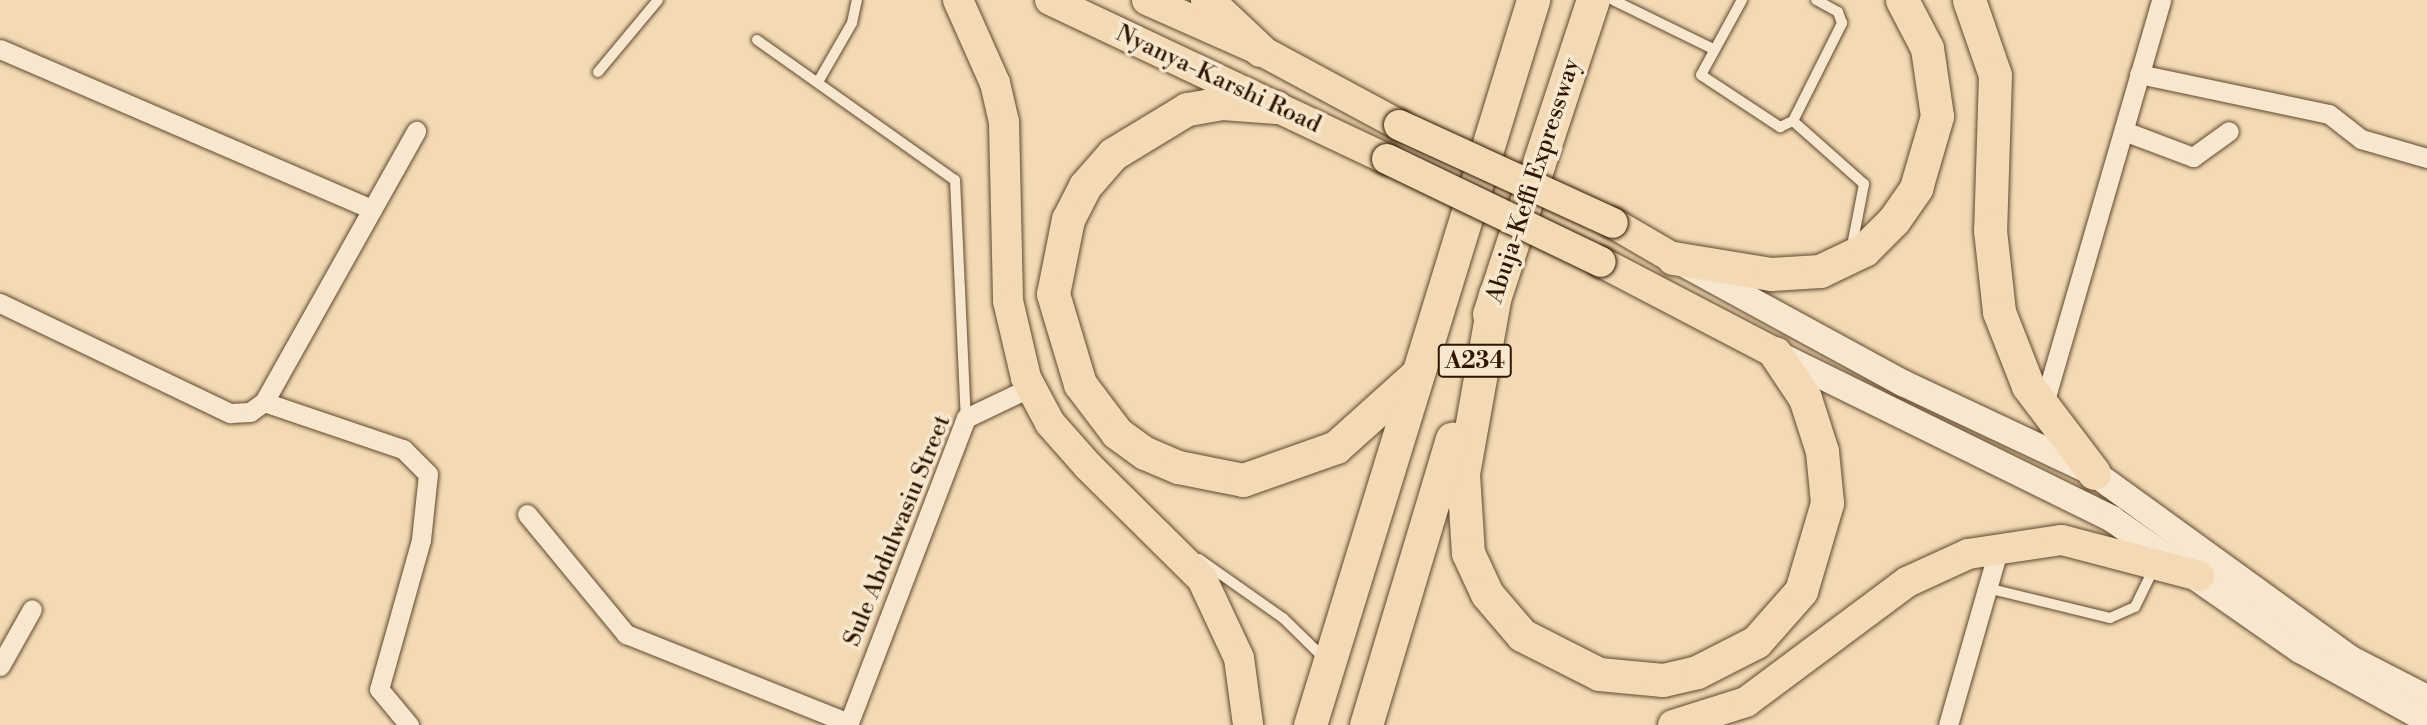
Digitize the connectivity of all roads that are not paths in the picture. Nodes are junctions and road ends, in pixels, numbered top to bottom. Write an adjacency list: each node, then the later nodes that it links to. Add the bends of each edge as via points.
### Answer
1 (658, 0): 18 (lane)
2 (856, 0): 20 (lane, via 852,23)
3 (958, 0): 34 (main road, via 995,83 1004,122 1008,301)
4 (1050, 0): 21 (main road, Nyanya-Karshi Road)
5 (1147, 0): 17 (main road, Nyanya-Karshi Road)
6 (1207, 0): 17 (highway)
7 (1742, 0): 16 (lane)
8 (1815, 0): 22 (lane, via 1838,12 1842,23)
9 (1902, 0): 29 (highway, via 1927,48 1937,116 1916,188 1894,220)
10 (1969, 0): 36 (highway, via 1995,75 1990,230 1999,312 2028,386)
11 (2161, 0): 19 (street)
12 (1531, 1): 33 (highway, A234)
13 (1600, 4): 16 (lane); 30 (highway, Abuja-Keffi Expressway / A234)
14 (757, 40): 20 (lane)
15 (0, 49): 27 (street)
16 (1713, 49): 22 (lane, via 1701,75 1711,85 1780,127)
17 (1260, 50): 28 (main road, Nyanya-Karshi Road, bridge, via 1399,125 1613,223)
18 (598, 72)
19 (2139, 74): 24 (street); 26 (street, via 2329,114 2361,139)
20 (818, 82): 37 (lane, via 956,180)
21 (1276, 107): 32 (main road, Nyanya-Karshi Road, bridge, via 1601,262); 33 (highway, via 1222,103 1186,109 1113,153 1085,186 1068,219 1053,294 1080,384 1117,433 1145,453 1188,470 1243,480 1336,447)
22 (1793, 121): 29 (lane, via 1866,188)
23 (416, 131): 27 (street)
24 (2124, 131): 25 (street, via 2193,157); 36 (street)
25 (2228, 131)
26 (2427, 158)
27 (372, 209): 35 (street)
28 (1673, 258): 29 (highway, via 1793,274); 38 (street, via 1903,383)
29 (1849, 260)
30 (1495, 294): 32 (highway, via 1463,474 1468,553 1487,594 1522,635 1598,674 1663,680 1697,672 1756,642 1801,591 1827,503 1823,463 1814,419); 47 (highway, Abuja-Keffi Expressway / A234)
31 (0, 303): 35 (street, via 230,413 250,412)
32 (1776, 353): 43 (street, via 2112,519)
33 (1414, 377): 46 (highway, A234)
34 (1030, 388): 37 (street, Sule Abdulwasiu Street); 40 (main road, via 1088,466)
35 (264, 402): 52 (street, via 403,449 428,474 421,540 379,689)
36 (2043, 407): 38 (highway)
37 (966, 418): 51 (street, Sule Abdulwasiu Street)
38 (2094, 473): 49 (street, via 2351,659)
39 (527, 514): 51 (street, via 626,634)
40 (1169, 540): 46 (lane, via 1283,618); 53 (main road, via 1225,619 1239,658)
41 (1999, 547): 42 (main road, via 2062,540); 44 (street); 58 (main road, via 1968,554 1907,582 1746,702)
42 (2156, 561): 43 (main road); 44 (lane, via 2135,607 2110,618)
43 (2199, 576): 50 (street, via 2337,674)
44 (1987, 588): 59 (street)
45 (32, 609): 48 (street)
46 (1328, 664): 54 (highway); 55 (highway, A234)
47 (1384, 665): 56 (highway, Abuja-Keffi Expressway / A234); 57 (highway)
48 (0, 666)
49 (2427, 698)
50 (2427, 720)
51 (848, 724)
52 (409, 725)
53 (1248, 725)
54 (1289, 725)
55 (1310, 725)
56 (1366, 725)
57 (1391, 725)
58 (1673, 725)
59 (1948, 725)

